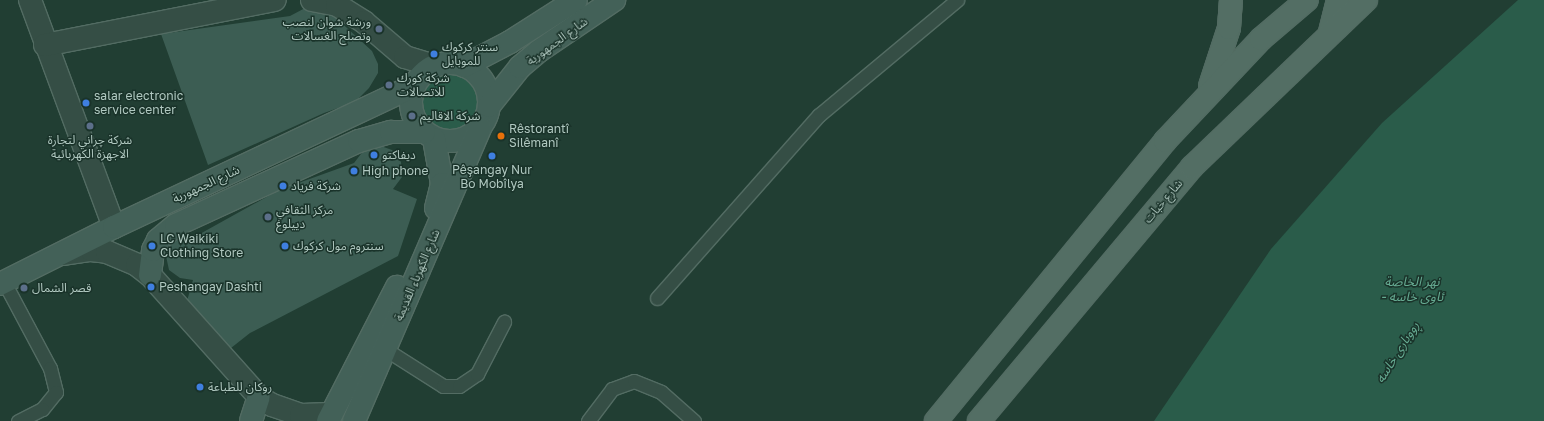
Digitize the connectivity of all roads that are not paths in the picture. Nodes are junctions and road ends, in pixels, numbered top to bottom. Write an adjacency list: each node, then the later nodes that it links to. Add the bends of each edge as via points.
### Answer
1 (30, 0): 12 (street)
2 (275, 0): 12 (street)
3 (312, 0): 13 (street, via 337,5 364,22 405,57)
4 (576, 0): 14 (street, شارع الجمهورية, via 510,42)
5 (614, 0): 17 (street, شارع الجمهورية, via 539,51 520,68)
6 (957, 0): 24 (lane, via 819,115)
7 (1231, 0): 16 (main road, via 1230,28)
8 (1307, 0): 16 (main road, via 1261,39)
9 (1322, 0): 11 (main road, via 1331,7)
10 (1366, 0): 11 (main road, شارع خبات)
11 (1334, 16): 35 (main road, شارع خبات, via 1192,167)
12 (45, 45): 20 (street)
13 (435, 66): 14 (street, via 454,63); 15 (street, via 426,71)
14 (464, 66): 17 (street, via 483,82)
15 (414, 86): 19 (street, via 411,110); 20 (street, شارع الجمهورية)
16 (1207, 95): 34 (main road, via 1160,147)
17 (489, 106): 18 (street)
18 (480, 128): 19 (street, via 459,141); 26 (street, شارع الكهرباء القديمة)
19 (429, 135): 22 (street, via 390,132 359,141 176,225 158,240 153,250); 28 (street, شارع الكهرباء القديمة, via 442,184 440,198 411,261)
20 (114, 227): 21 (street, شارع الجمهورية)
21 (58, 255): 22 (street, via 74,251 107,252 123,257); 23 (street, شارع الجمهورية)
22 (150, 275): 27 (street)
23 (2, 283): 29 (lane, via 50,368 56,392 42,409)
24 (657, 298)
25 (504, 322): 26 (lane, via 477,374 459,386 443,386)
26 (385, 349): 31 (street, شارع الكهرباء القديمة)
27 (259, 396): 28 (street, via 279,408 301,414); 30 (street)
28 (329, 417)
29 (18, 421)
30 (251, 421)
31 (354, 421)
32 (588, 421): 33 (lane, via 612,389 634,381 661,392)
33 (694, 421)
34 (936, 421)
35 (979, 421)

